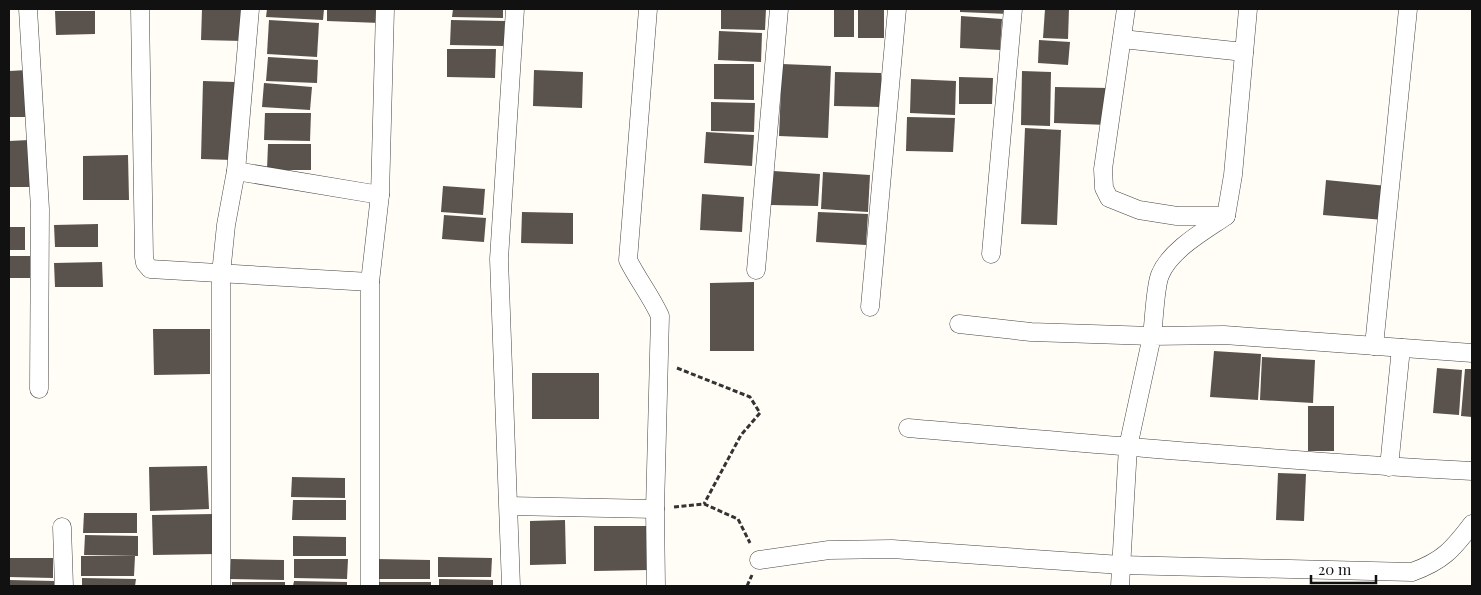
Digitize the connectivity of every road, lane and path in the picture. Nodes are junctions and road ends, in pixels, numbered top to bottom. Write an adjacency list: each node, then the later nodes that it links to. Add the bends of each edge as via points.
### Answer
1 (28, 9): 29 (street, via 40,209)
2 (140, 9): 20 (street, via 145,263 150,269)
3 (250, 9): 15 (street)
4 (385, 9): 16 (street)
5 (515, 9): 35 (street, via 499,259)
6 (648, 9): 28 (street, via 628,260 660,316)
7 (779, 9): 19 (street)
8 (897, 9): 22 (street)
9 (1013, 9): 18 (street)
10 (1126, 9): 13 (street)
11 (1248, 9): 14 (street)
12 (1408, 9): 25 (street)
13 (1122, 39): 14 (street); 17 (street, via 1103,169 1104,188 1109,198 1139,210 1177,216)
14 (1244, 52): 17 (street)
15 (236, 171): 16 (street); 20 (street, via 226,225)
16 (380, 195): 21 (street)
17 (1226, 216): 24 (street, via 1167,262 1159,276)
18 (991, 254)
19 (756, 270)
20 (222, 274): 21 (street); 43 (street)
21 (370, 282): 44 (street)
22 (870, 306)
23 (959, 324): 24 (street, via 1031,332)
24 (1152, 336): 25 (street, via 1224,335); 31 (street)
25 (1374, 346): 26 (street)
26 (1400, 348): 27 (street); 32 (street)
27 (1472, 353)
28 (658, 360): 34 (path, via 750,397 760,413 740,435); 36 (street)
29 (39, 389)
30 (908, 428): 31 (street)
31 (1128, 447): 32 (street); 41 (street)
32 (1390, 467): 33 (street)
33 (1472, 471)
34 (704, 504): 36 (path); 37 (path)
35 (509, 506): 36 (street); 45 (street)
36 (655, 509): 46 (street)
37 (738, 519)
38 (1472, 524): 41 (street, via 1452,549 1431,565 1412,572)
39 (62, 527): 42 (street)
40 (758, 560): 41 (street, via 829,550 892,549)
41 (1121, 565): 47 (street)
42 (64, 586)
43 (221, 586)
44 (370, 586)
45 (511, 586)
46 (656, 586)
47 (1120, 586)

